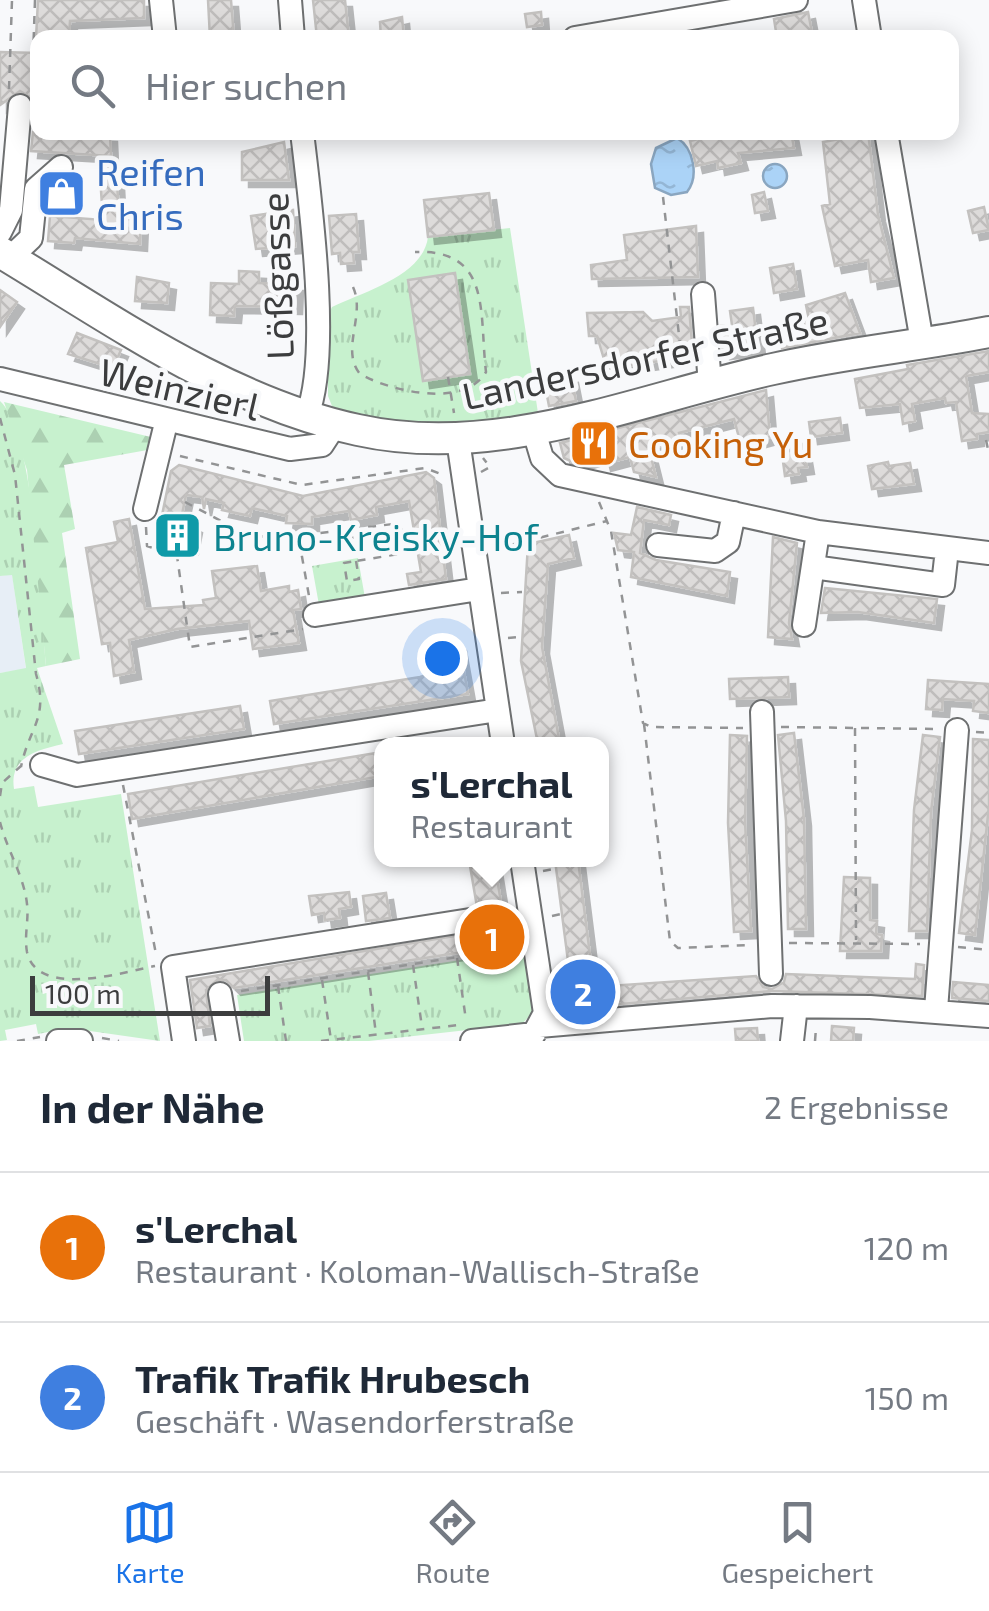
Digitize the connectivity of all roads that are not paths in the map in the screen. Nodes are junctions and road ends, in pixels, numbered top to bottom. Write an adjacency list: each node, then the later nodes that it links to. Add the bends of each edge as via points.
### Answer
1 (161, 0): 5 (street)
2 (290, 0): 6 (street)
3 (796, 0): 7 (street)
4 (864, 0): 8 (street)
5 (164, 30)
6 (292, 30)
7 (622, 30)
8 (869, 30)
9 (23, 108): 13 (street)
10 (303, 140): 19 (street, Lößgasse)
11 (887, 140): 16 (street)
12 (61, 166): 13 (street, via 36,189 30,238)
13 (3, 248): 19 (main road, Landersdorfer Straße, via 192,366)
14 (703, 294): 17 (street)
15 (989, 332): 16 (main road, Landersdorfer Straße)
16 (922, 342): 17 (main road, Landersdorfer Straße)
17 (703, 378): 22 (main road, Landersdorfer Straße)
18 (0, 379): 20 (street, Weinzierl)
19 (321, 420): 20 (street, Weinzierl, via 322,445 310,449); 21 (main road, Landersdorfer Straße, via 388,436)
20 (166, 422): 23 (street)
21 (456, 427): 22 (main road, Landersdorfer Straße); 30 (street)
22 (533, 428): 24 (street, via 549,468)
23 (145, 509)
24 (734, 513): 25 (street); 26 (street, via 728,542 715,552)
25 (818, 532): 27 (street); 29 (street)
26 (658, 545)
27 (947, 549): 28 (street); 29 (street, via 942,585)
28 (989, 553)
29 (813, 567): 32 (street)
30 (484, 592): 31 (street, via 380,600); 33 (street)
31 (313, 617)
32 (804, 625)
33 (498, 710): 36 (street); 37 (street, via 77,775)
34 (762, 720): 41 (street)
35 (957, 730): 42 (street)
36 (502, 737)
37 (31, 766)
38 (532, 867): 45 (street, via 545,1012)
39 (470, 920): 48 (street, via 173,967)
40 (220, 994): 49 (street)
41 (778, 996): 42 (street); 45 (street); 50 (street)
42 (936, 1010): 43 (street)
43 (989, 1016)
44 (473, 1030): 45 (street)
45 (538, 1035)
46 (58, 1041): 47 (street)
47 (81, 1041)
48 (184, 1041)
49 (228, 1041)
50 (792, 1041)

